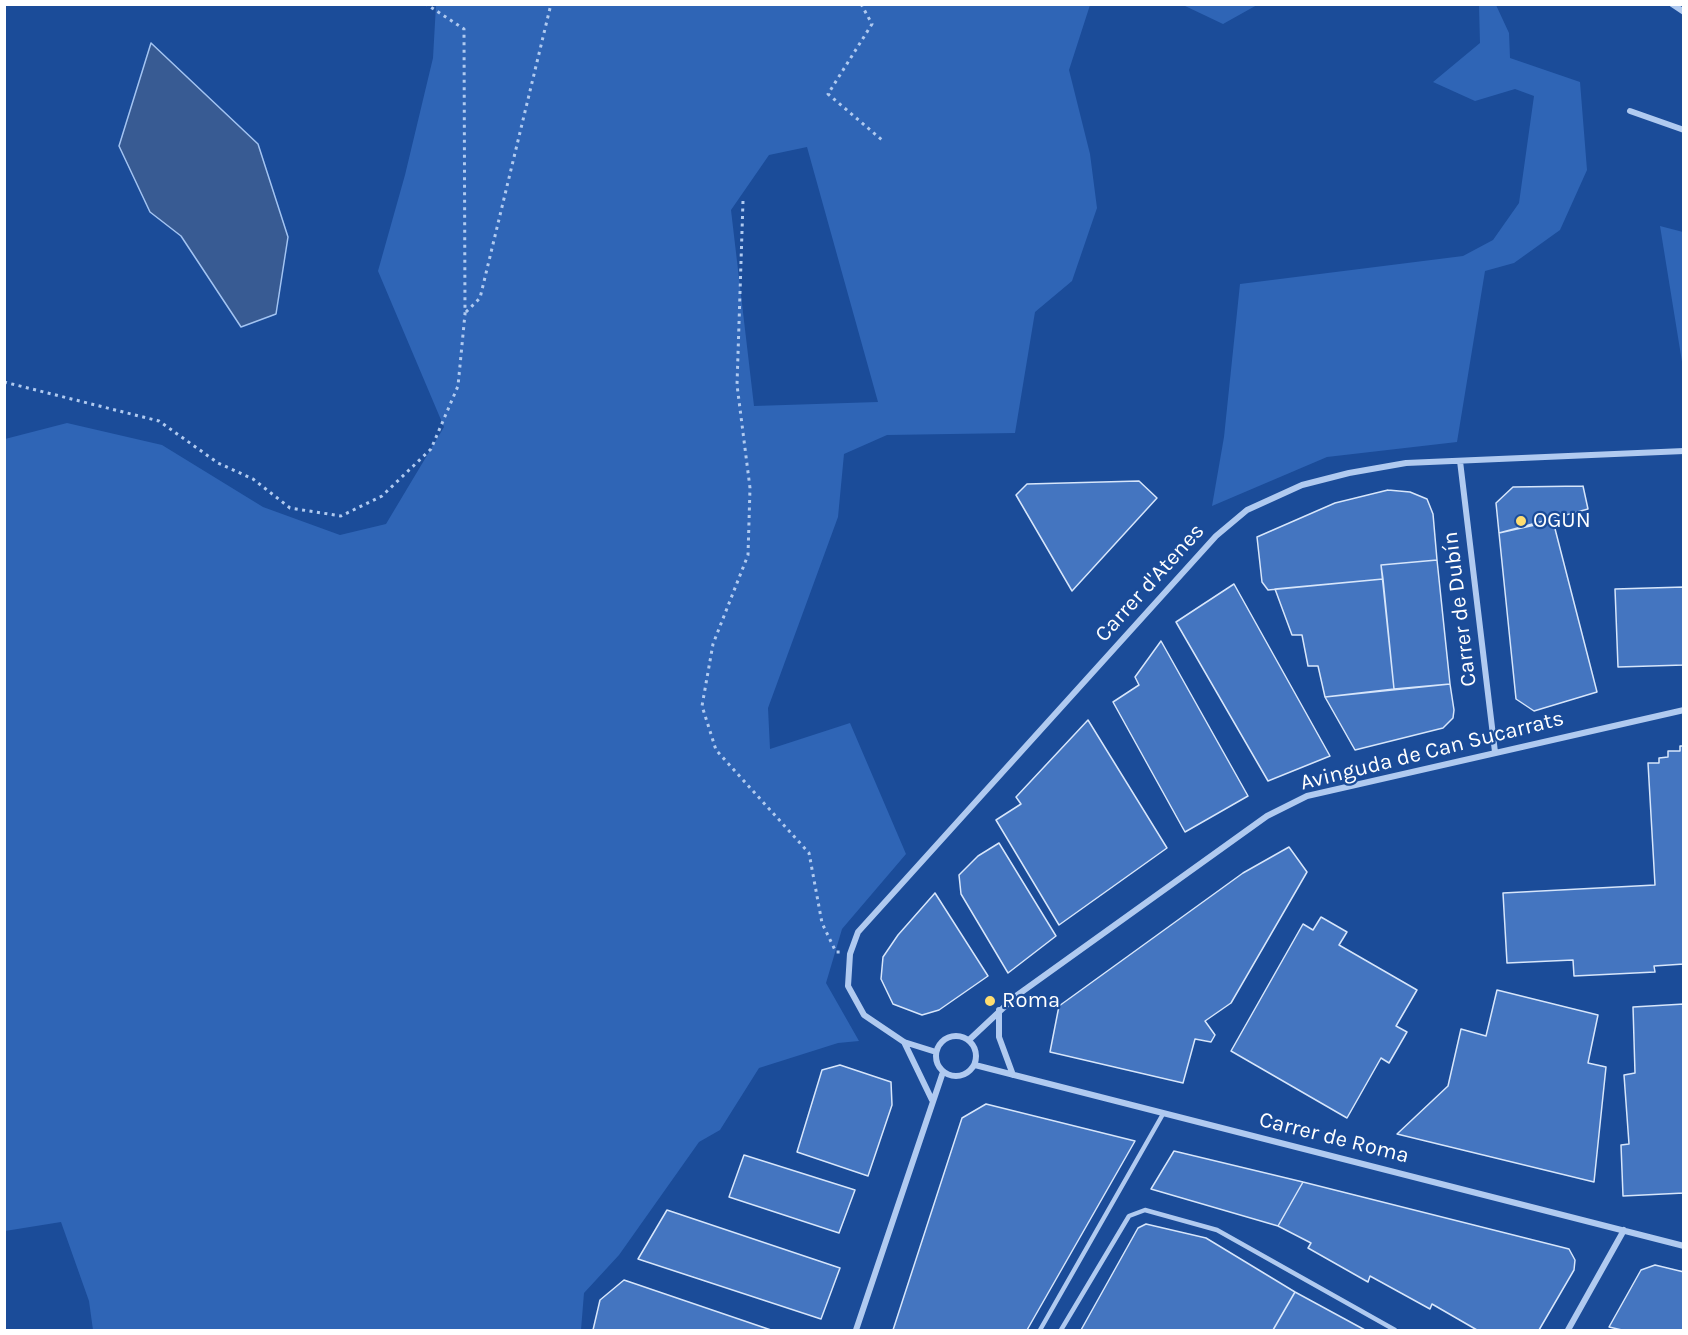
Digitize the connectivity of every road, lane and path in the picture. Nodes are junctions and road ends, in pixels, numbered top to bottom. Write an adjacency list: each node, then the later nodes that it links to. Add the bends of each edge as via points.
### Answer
1 (426, 4): 10 (path, via 464,29)
2 (551, 4): 10 (path, via 480,298)
3 (861, 4): 8 (path, via 872,24 828,94)
4 (1672, 4): 5 (street)
5 (1683, 12)
6 (1630, 111): 7 (street)
7 (1683, 130)
8 (882, 140)
9 (743, 201): 16 (path, via 737,385 750,488 748,555 713,644 702,706 716,750 809,853 822,923 836,952)
10 (465, 314): 11 (path, via 458,386 431,449 382,496 341,516 290,508 253,479 218,463 159,421)
11 (4, 382)
12 (1683, 451): 13 (street, Carrer d'Atenes)
13 (1460, 462): 15 (street, Carrer de Dubín); 16 (street, Carrer d'Atenes, via 1406,463 1302,485 1247,510 1216,536 858,932)
14 (1683, 710): 15 (street, Avinguda de Can Sucarrats)
15 (1495, 752): 17 (street, Avinguda de Can Sucarrats, via 1307,796 1267,816)
16 (850, 954): 19 (street, Carrer d'Atenes, via 848,986 864,1015)
17 (999, 1009): 18 (street, Avinguda de Can Sucarrats); 23 (street, via 999,1037)
18 (969, 1040): 20 (street, via 949,1037); 21 (street, via 976,1051)
19 (904, 1042): 20 (street); 24 (street)
20 (936, 1052): 22 (street)
21 (975, 1065): 22 (street, via 960,1077); 23 (street, Carrer de Roma)
22 (943, 1072): 24 (street)
23 (1013, 1075): 25 (street, Carrer de Roma)
24 (932, 1101): 28 (street)
25 (1163, 1114): 26 (street, Carrer de Roma); 29 (lane)
26 (1624, 1230): 27 (street, Carrer de Roma); 32 (street)
27 (1683, 1246)
28 (855, 1330)
29 (1040, 1330)
30 (1061, 1330): 31 (lane, via 1129,1216 1145,1210 1217,1230)
31 (1395, 1330)
32 (1568, 1330)

